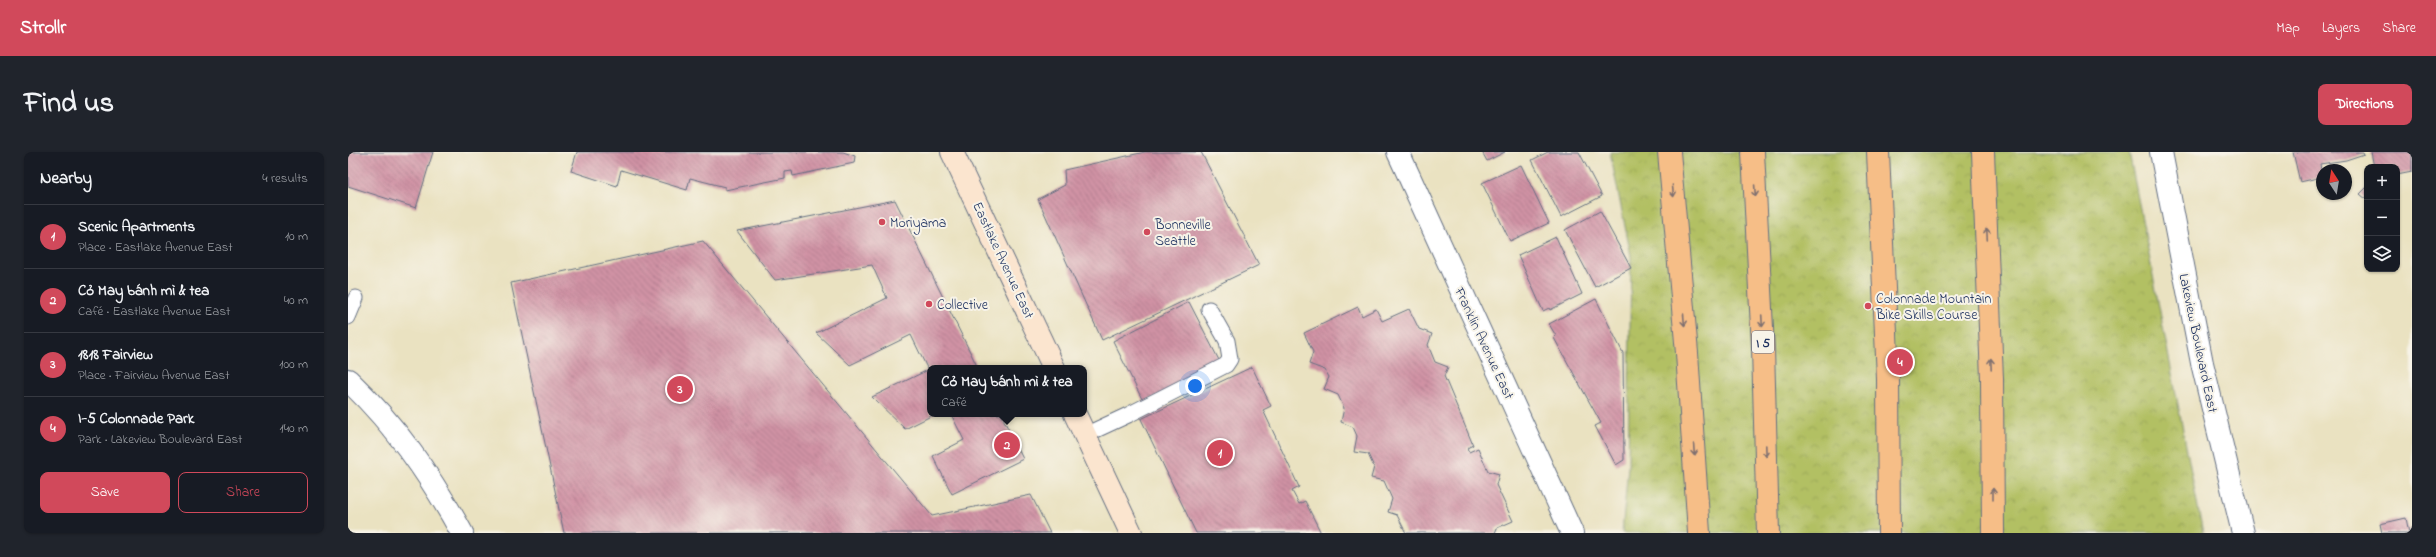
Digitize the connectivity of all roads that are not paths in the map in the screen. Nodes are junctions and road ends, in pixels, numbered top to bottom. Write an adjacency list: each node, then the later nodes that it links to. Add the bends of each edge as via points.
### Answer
1 (952, 152): 11 (main road, Eastlake Avenue East)
2 (1398, 152): 17 (street, Franklin Avenue East)
3 (1669, 152): 18 (highway, one-way to 18, via 1687,353)
4 (1753, 152): 19 (highway, I 5, one-way to 19, via 1763,340)
5 (1878, 152): 20 (highway, via 1888,371)
6 (1983, 152): 21 (highway, one-way to 6, via 1991,371)
7 (2161, 152): 22 (street, Lakeview Boulevard East, via 2202,363)
8 (356, 298): 10 (lane)
9 (1208, 309): 14 (lane, via 1227,341 1230,359 1226,365)
10 (348, 317)
11 (1053, 365)
12 (348, 380): 15 (street, via 375,406 430,478)
13 (1076, 417): 14 (main road)
14 (1085, 435): 16 (main road)
15 (462, 533)
16 (1131, 533)
17 (1572, 533)
18 (1699, 533)
19 (1768, 533)
20 (1889, 533)
21 (1993, 533)
22 (2243, 533)

